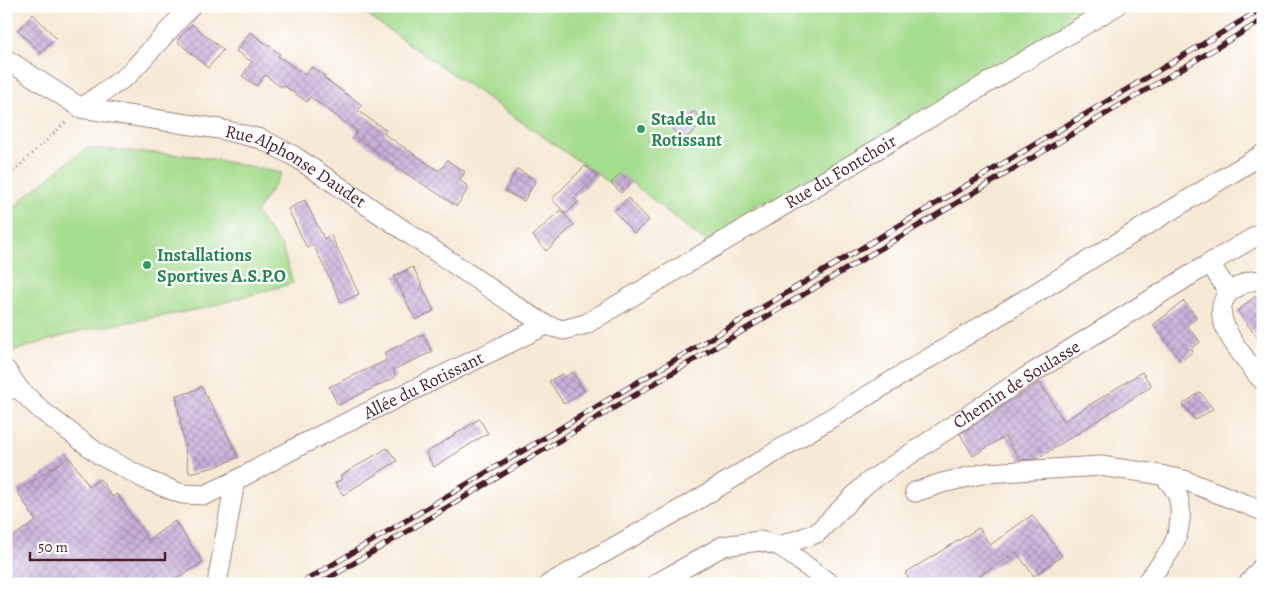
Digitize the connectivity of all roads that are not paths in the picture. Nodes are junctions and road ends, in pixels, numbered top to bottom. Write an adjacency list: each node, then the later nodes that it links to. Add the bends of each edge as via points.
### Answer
1 (190, 6): 4 (street, via 128,75)
2 (1116, 6): 10 (street, Rue du Fontchoir, via 586,324)
3 (6, 59): 4 (street, Rue Alphonse Daudet)
4 (81, 108): 10 (street, Rue Alphonse Daudet, via 219,129 261,139 294,156)
5 (1263, 154): 21 (street, via 697,500)
6 (1263, 232): 7 (street, Chemin de Soulasse)
7 (1210, 263): 9 (street); 18 (street, Chemin de Soulasse, via 1022,380 867,483 817,533)
8 (1263, 281): 9 (street, via 1254,279)
9 (1229, 293): 12 (street, via 1222,304 1222,319 1232,342)
10 (554, 328): 15 (street, Allée du Rotissant, via 301,446)
11 (6, 370): 13 (street, Allée du Rotissant)
12 (1263, 381)
13 (13, 388): 15 (street, Allée du Rotissant, via 100,455 148,481 182,494 205,494)
14 (1164, 476): 16 (street, via 1100,466 1053,468 986,474); 17 (street, via 1184,480); 24 (street, via 1176,491 1180,516 1172,548)
15 (235, 481): 20 (street)
16 (915, 492)
17 (1263, 511)
18 (780, 546): 22 (street, via 760,541 723,546); 23 (street)
19 (1263, 566): 25 (street)
20 (216, 584)
21 (549, 584)
22 (656, 584)
23 (830, 584)
24 (1145, 584)
25 (1248, 584)

